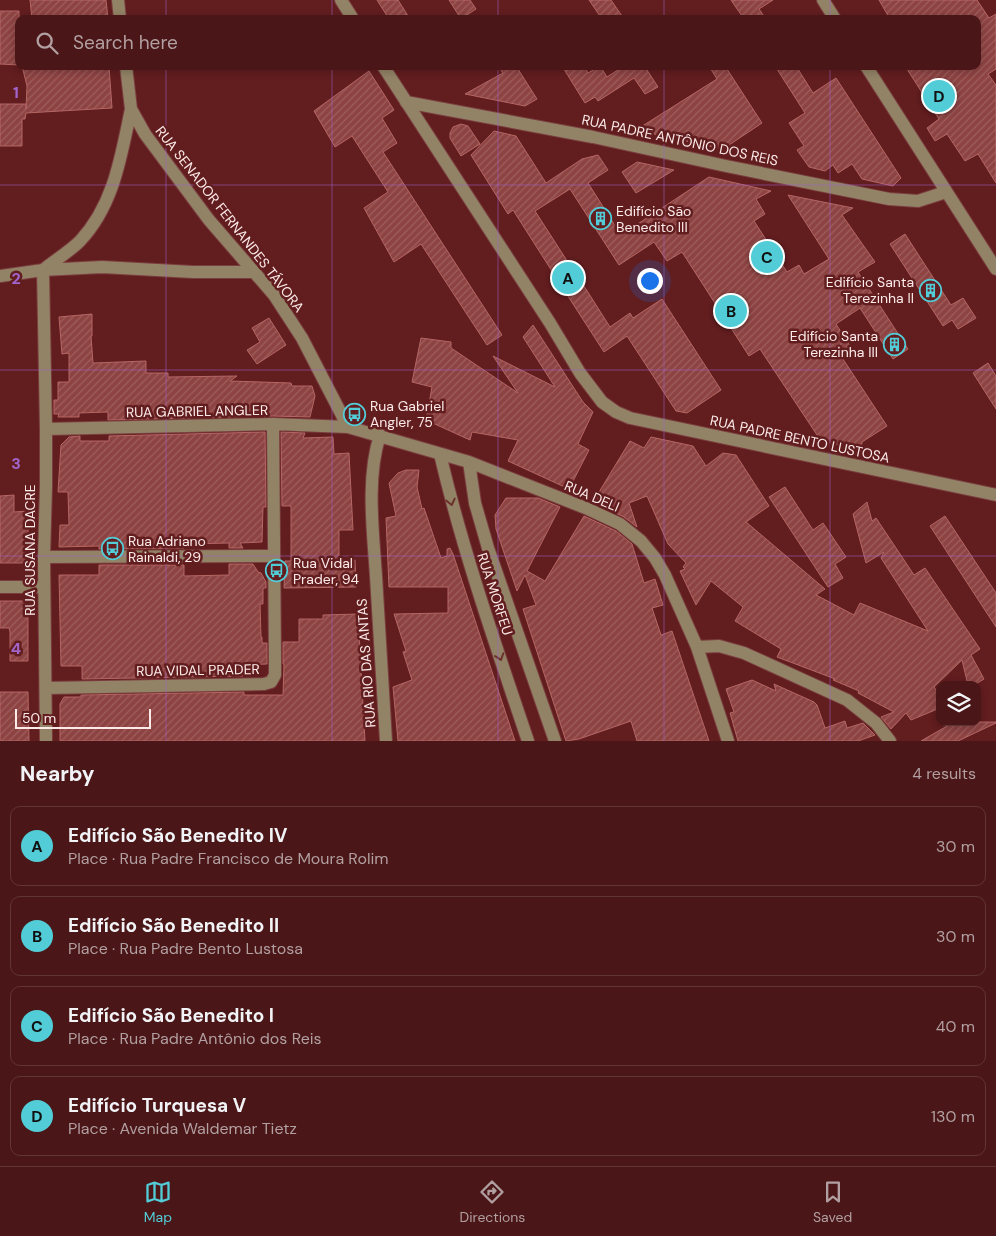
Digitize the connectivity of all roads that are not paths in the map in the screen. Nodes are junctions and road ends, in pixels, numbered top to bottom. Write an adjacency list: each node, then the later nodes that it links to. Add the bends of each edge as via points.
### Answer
1 (118, 0): 4 (street)
2 (341, 0): 5 (street)
3 (823, 0): 6 (street)
4 (120, 15)
5 (350, 15)
6 (832, 15)
7 (126, 70): 11 (street, RUA SENADOR FERNANDES TÁVORA)
8 (386, 70): 10 (street)
9 (869, 70): 12 (street)
10 (406, 102): 12 (street, RUA PADRE ANTÔNIO DOS REIS, via 593,137 889,199 918,201); 23 (street, RUA PADRE BENTO LUSTOSA, via 580,373 602,402 616,412 630,418)
11 (131, 109): 14 (street, RUA SENADOR FERNANDES TÁVORA, via 109,198 79,241); 15 (street, RUA SENADOR FERNANDES TÁVORA, via 153,146 209,220)
12 (946, 192): 13 (street)
13 (996, 269)
14 (43, 270): 15 (street, via 102,267); 16 (street); 19 (street, RUA SUSANA DACRE)
15 (254, 272): 18 (street, RUA SENADOR FERNANDES TÁVORA, via 274,295 302,338)
16 (0, 276)
17 (273, 424): 18 (street, RUA GABRIEL ANGLER); 19 (street, RUA GABRIEL ANGLER); 24 (street, RUA VIDAL PRADER)
18 (348, 427): 20 (street, RUA DELI)
19 (46, 429): 25 (street, RUA SUSANA DACRE)
20 (380, 435): 21 (street, RUA DELI); 31 (street, RUA RIO DAS ANTAS, via 374,452 373,536)
21 (440, 454): 22 (street, RUA DELI); 32 (street, RUA MORFEU, one-way to 32, via 472,575)
22 (468, 462): 28 (street, RUA DELI, via 620,524 655,558); 33 (street, via 488,548)
23 (996, 495)
24 (274, 556): 25 (street); 29 (street, RUA VIDAL PRADER, via 275,675 271,682)
25 (44, 557): 27 (street, RUA SUSANA DACRE)
26 (0, 587): 27 (street)
27 (44, 587): 29 (street, RUA SUSANA DACRE)
28 (697, 647): 34 (street, RUA DELI); 35 (street, via 719,646 744,653 847,700 876,723)
29 (46, 688): 30 (street, RUA SUSANA DACRE)
30 (46, 741)
31 (386, 741)
32 (528, 741)
33 (555, 741)
34 (728, 741)
35 (890, 741)

